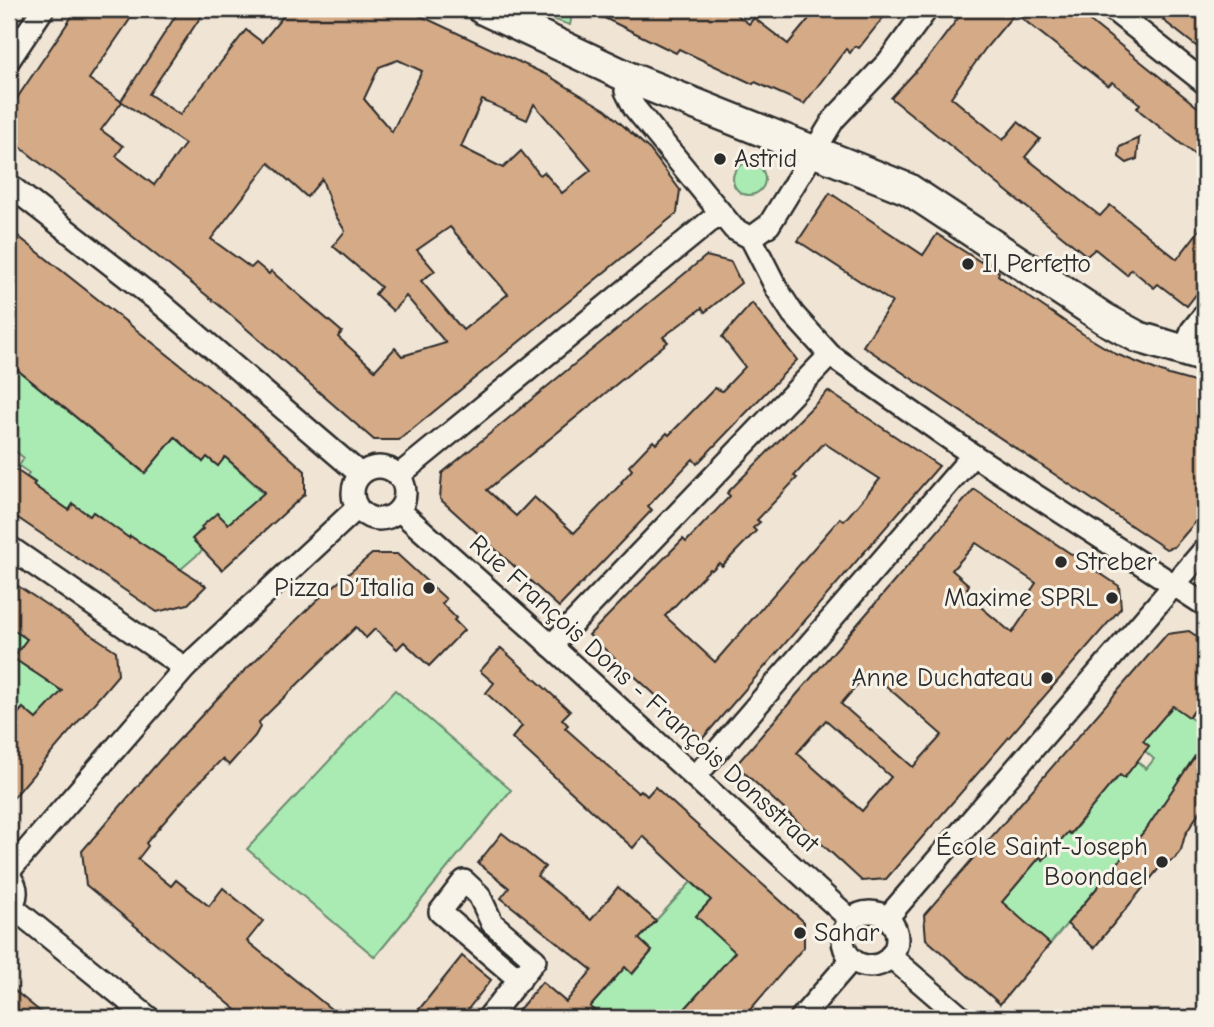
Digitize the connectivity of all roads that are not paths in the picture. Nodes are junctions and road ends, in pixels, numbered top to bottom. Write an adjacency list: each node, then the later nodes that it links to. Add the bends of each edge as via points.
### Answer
1 (43, 9): 6 (street)
2 (482, 9): 7 (street)
3 (928, 9): 9 (street, via 888,62 834,119)
4 (1112, 9): 5 (street)
5 (1138, 17): 8 (street)
6 (9, 60)
7 (630, 78): 9 (street); 11 (street, via 626,91 634,107)
8 (1205, 83)
9 (814, 152): 12 (street, via 769,225); 15 (street, via 908,189 1105,319 1138,337)
10 (9, 185): 17 (street, via 159,302)
11 (720, 213): 12 (street, via 734,229); 18 (street)
12 (751, 237): 14 (street, via 777,289)
13 (1205, 314): 15 (street, via 1192,330)
14 (830, 355): 16 (street); 25 (street)
15 (1195, 355)
16 (973, 454): 23 (street); 27 (street)
17 (360, 474): 18 (street, via 380,467); 19 (street, via 353,487)
18 (398, 476): 20 (street, via 405,496)
19 (357, 508): 20 (street, via 377,519); 26 (street)
20 (399, 510): 25 (street, Rue François Dons - François Donsstraat)
21 (9, 547): 26 (street)
22 (1205, 549): 23 (street)
23 (1174, 585): 24 (street); 31 (street)
24 (1205, 605)
25 (551, 646): 27 (street, Rue François Dons - François Donsstraat)
26 (185, 668): 28 (street)
27 (695, 777): 32 (street, Rue François Dons - François Donsstraat)
28 (9, 871)
29 (9, 877): 30 (street, via 16,889)
30 (10, 907): 36 (street)
31 (887, 918): 32 (street, via 869,912); 33 (street, via 897,936)
32 (851, 920): 34 (street, via 843,940)
33 (890, 956): 34 (street, via 872,965); 39 (street)
34 (852, 959): 38 (street)
35 (520, 979): 35 (street, via 440,912 464,881 479,895 492,923 535,960); 37 (street)
36 (149, 1018)
37 (488, 1018)
38 (801, 1018)
39 (962, 1018)

